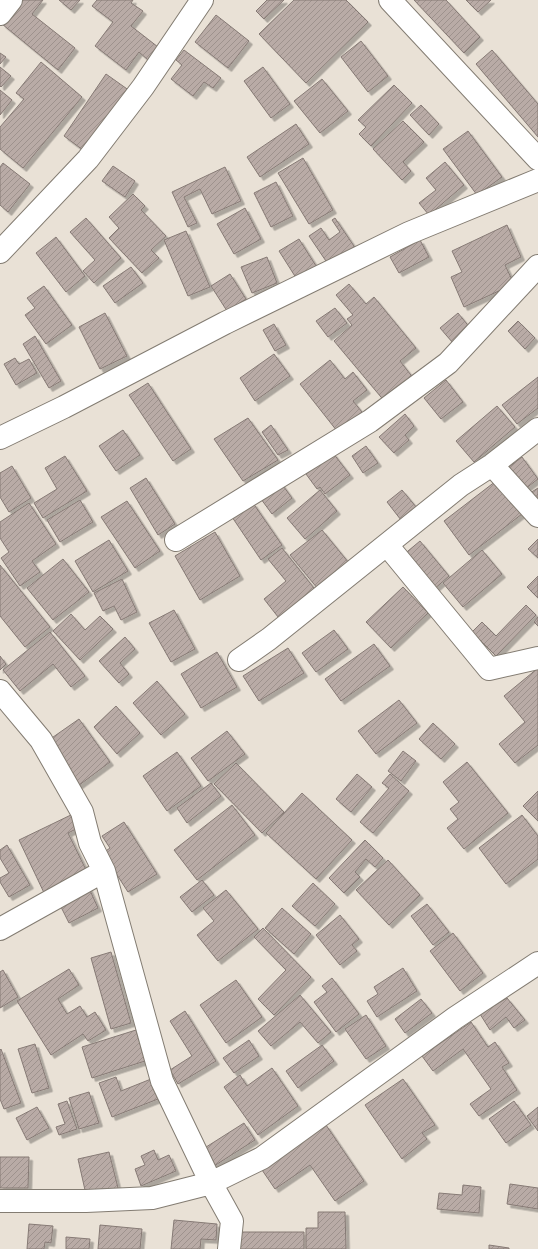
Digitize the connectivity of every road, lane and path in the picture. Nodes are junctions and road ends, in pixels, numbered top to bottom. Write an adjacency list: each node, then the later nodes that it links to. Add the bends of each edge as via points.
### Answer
1 (11, 0): 4 (street)
2 (202, 0): 7 (street, via 143,87 88,159)
3 (390, 0): 5 (street)
4 (0, 14)
5 (538, 158)
6 (538, 180): 10 (street, via 409,233)
7 (0, 252)
8 (538, 266): 13 (street, via 448,363 370,421)
9 (538, 429): 11 (street)
10 (0, 438)
11 (492, 464): 12 (street); 14 (street, via 461,485)
12 (538, 516)
13 (176, 540)
14 (387, 545): 15 (street, via 489,669); 16 (street)
15 (538, 658)
16 (239, 660)
17 (0, 691): 18 (street, via 41,740 82,812 90,843)
18 (104, 871): 19 (street); 21 (street, via 162,1081)
19 (0, 929)
20 (538, 963): 21 (street, via 455,1018 262,1158)
21 (211, 1183): 22 (street, via 152,1198); 23 (street, via 232,1221)
22 (0, 1201)
23 (229, 1249)

